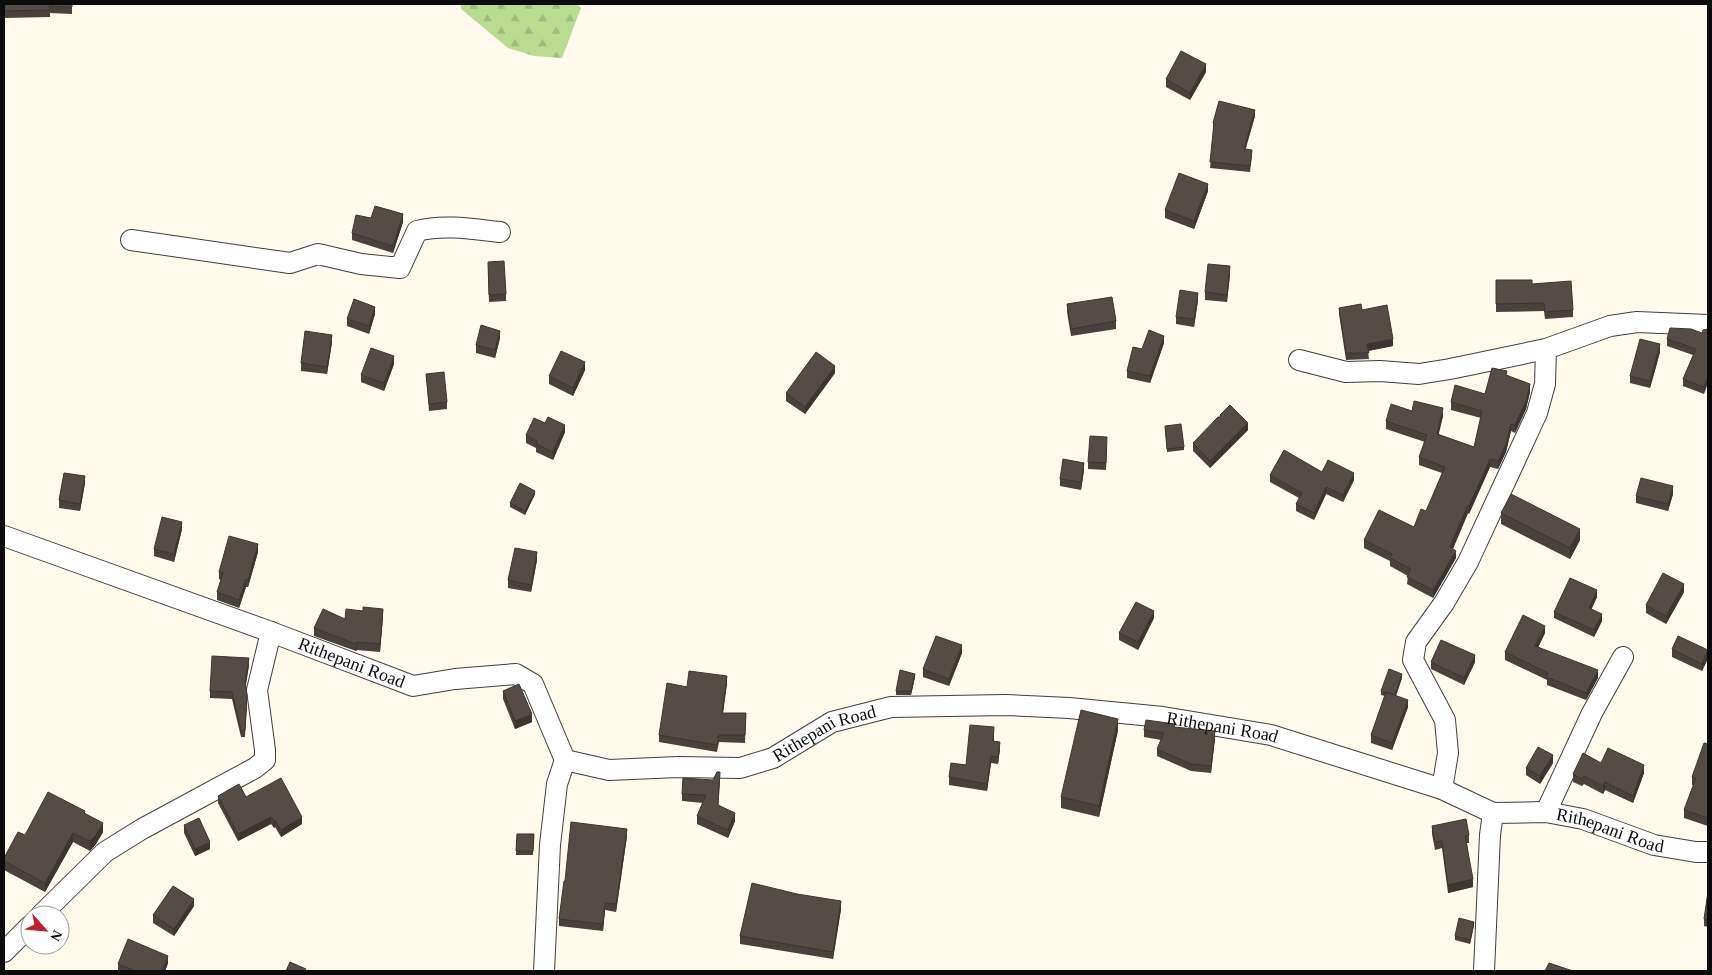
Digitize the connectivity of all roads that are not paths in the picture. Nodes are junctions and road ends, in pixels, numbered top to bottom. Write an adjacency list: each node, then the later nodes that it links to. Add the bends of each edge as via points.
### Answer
1 (500, 232): 2 (street, via 462,228 417,231 400,268 318,254 290,263)
2 (131, 240)
3 (1708, 325): 4 (street, via 1637,322 1610,326)
4 (1546, 349): 5 (street, via 1419,374 1346,372); 10 (street, via 1545,384 1537,413 1468,562 1416,642 1413,660 1444,720 1448,753)
5 (1299, 360)
6 (4, 536): 7 (street, Rithepani Road)
7 (271, 632): 9 (street, Rithepani Road, via 413,686 516,674 533,684); 14 (street, via 257,690 264,760 105,852)
8 (1623, 657): 11 (street, via 1592,713)
9 (565, 760): 10 (street, Rithepani Road, via 609,770 740,768 772,758 832,722 891,707 1006,705 1163,717 1271,735); 17 (street, via 557,784 550,845)
10 (1442, 789): 12 (street, Rithepani Road)
11 (1546, 812): 12 (street, Rithepani Road); 13 (street, Rithepani Road, via 1584,819 1654,844)
12 (1493, 813): 18 (street)
13 (1708, 852)
14 (51, 905)
15 (20, 936): 16 (street)
16 (4, 952)
17 (544, 971)
18 (1484, 971)

